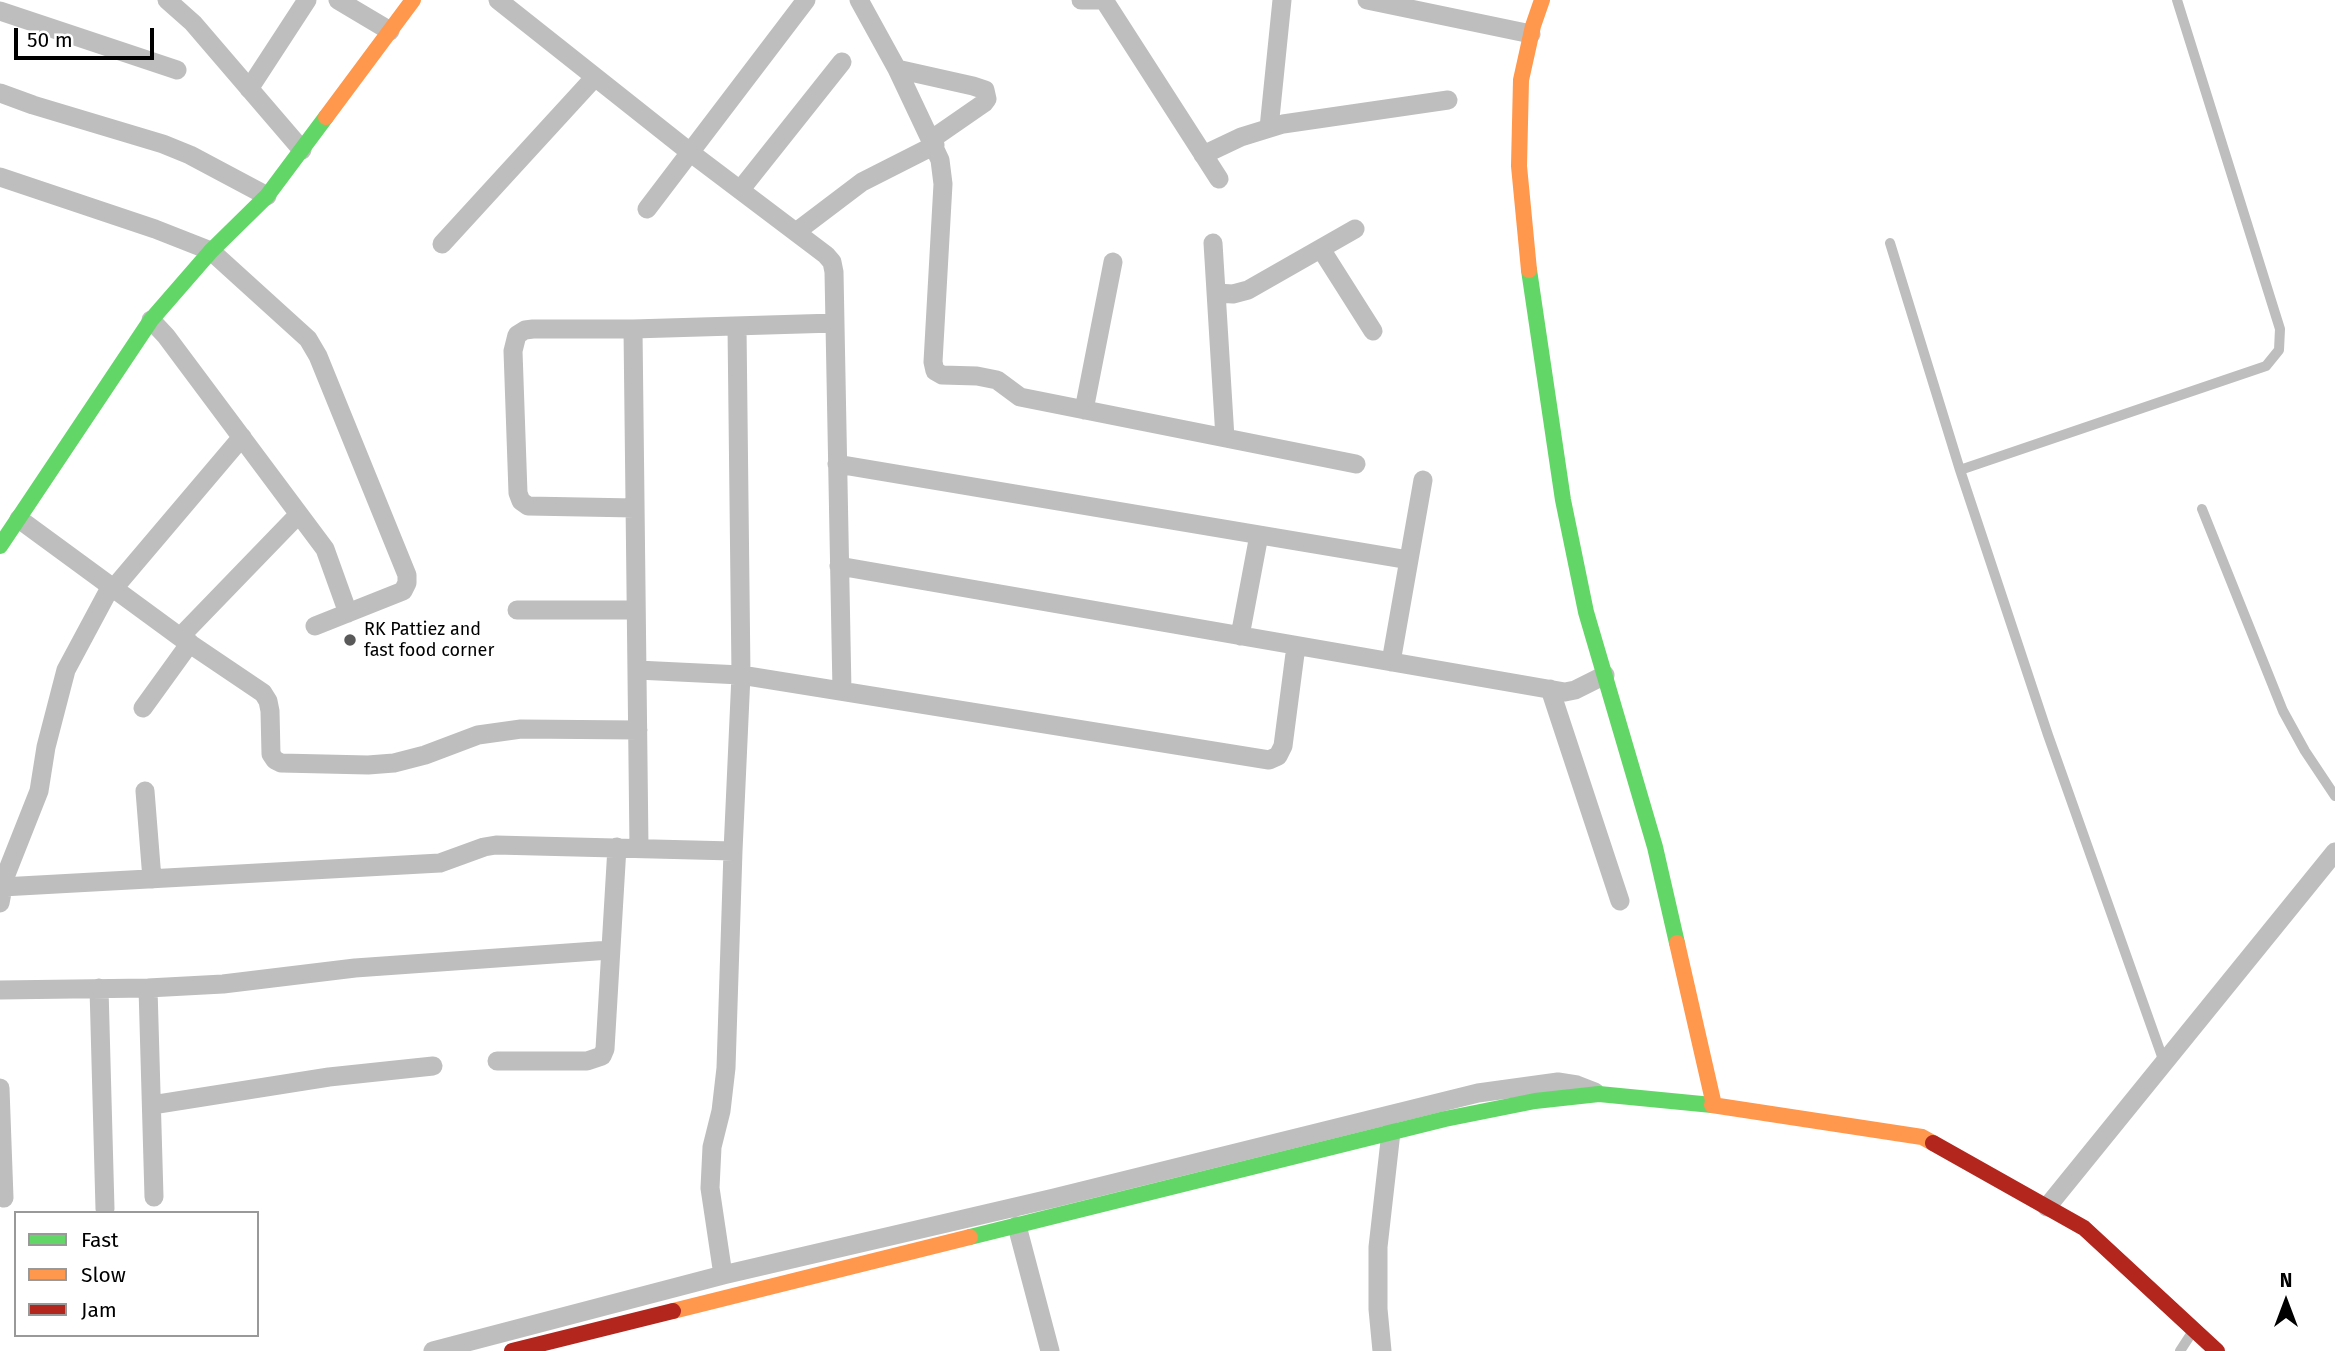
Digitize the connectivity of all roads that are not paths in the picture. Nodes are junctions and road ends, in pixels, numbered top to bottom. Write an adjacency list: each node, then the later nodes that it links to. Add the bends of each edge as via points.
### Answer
1 (167, 0): 22 (street)
2 (307, 0): 22 (street)
3 (338, 0): 16 (street)
4 (414, 0): 16 (main road)
5 (498, 0): 21 (street)
6 (806, 0): 28 (street)
7 (859, 0): 19 (street)
8 (1081, 0): 9 (street)
9 (1097, 0)
10 (1104, 0): 29 (street)
11 (1282, 0): 25 (street)
12 (1367, 0): 17 (street)
13 (1542, 0): 17 (main road)
14 (2177, 0): 54 (lane, via 2280,329 2279,350 2266,366)
15 (0, 11): 20 (street)
16 (390, 31): 27 (main road)
17 (1531, 34): 75 (main road, via 1518,122 1526,249 1563,500 1586,612)
18 (842, 62): 32 (street)
19 (897, 69): 26 (street); 26 (street, via 985,90 984,103)
20 (177, 70)
21 (595, 77): 28 (street); 39 (street)
22 (249, 89): 27 (street)
23 (0, 93): 33 (street, via 163,144)
24 (1448, 100): 25 (street)
25 (1269, 128): 29 (street)
26 (933, 142): 36 (street, via 862,182); 49 (street, via 943,184 935,371 988,377 1020,397)
27 (302, 150): 33 (main road)
28 (691, 153): 32 (street); 34 (street)
29 (1203, 155): 31 (street)
30 (0, 177): 41 (street)
31 (1219, 179)
32 (740, 189): 36 (street)
33 (267, 196): 41 (main road)
34 (647, 209)
35 (1355, 229): 40 (street)
36 (796, 232): 45 (street, via 831,262)
37 (1213, 243): 43 (street)
38 (1890, 243): 54 (lane)
39 (442, 244)
40 (1321, 248): 43 (street, via 1248,290); 48 (street)
41 (211, 251): 44 (main road); 67 (street, via 308,339 407,575 403,591)
42 (1113, 262): 49 (street)
43 (1216, 293): 51 (street)
44 (151, 320): 50 (street); 59 (main road)
45 (835, 323): 46 (street); 52 (street)
46 (737, 326): 47 (street); 74 (street)
47 (634, 329): 56 (street); 56 (street, via 525,330 517,335 513,351 521,501 528,506)
48 (1373, 331)
49 (1084, 410): 51 (street)
50 (242, 437): 58 (street); 64 (street)
51 (1225, 438): 53 (street)
52 (837, 464): 60 (street); 63 (street)
53 (1356, 464)
54 (1960, 470): 94 (lane)
55 (1423, 480): 62 (street)
56 (635, 508): 66 (street)
57 (2202, 509): 81 (lane, via 2283,711)
58 (298, 515): 67 (street, via 325,549); 70 (street)
59 (19, 519): 61 (main road); 64 (street)
60 (1259, 535): 62 (street); 69 (street)
61 (0, 547)
62 (1409, 560): 72 (street)
63 (839, 566): 69 (street); 77 (street)
64 (112, 587): 70 (street); 87 (street, via 66,670 39,790)
65 (517, 610): 66 (street)
66 (636, 610): 73 (street)
67 (348, 613): 68 (street)
68 (315, 626)
69 (1240, 636): 71 (street)
70 (185, 640): 78 (street); 79 (street, via 263,693 270,712 271,754 281,763 394,762 478,735 521,729)
71 (1296, 646): 72 (street); 77 (street, via 1283,746 1278,756 1269,760)
72 (1391, 662): 76 (street)
73 (637, 670): 74 (street); 79 (street)
74 (741, 675): 77 (street); 84 (street)
75 (1605, 675): 76 (street, via 1575,690); 99 (main road, via 1655,847)
76 (1550, 689): 88 (street)
77 (842, 691)
78 (143, 708)
79 (638, 730): 83 (street)
80 (145, 791): 86 (street)
81 (2335, 796)
82 (617, 847): 83 (street); 86 (street, via 496,845 450,861); 89 (street)
83 (639, 848): 84 (street)
84 (733, 851): 107 (street, via 726,1068 710,1188)
85 (2335, 852): 94 (street)
86 (152, 878): 87 (street)
87 (1, 895)
88 (1620, 901)
89 (610, 950): 91 (street); 93 (street, via 602,1056)
90 (99, 988): 91 (street); 92 (street); 105 (street)
91 (148, 988): 98 (street)
92 (0, 990)
93 (497, 1061)
94 (2164, 1062): 104 (street)
95 (433, 1066): 98 (street)
96 (0, 1088): 100 (street)
97 (1599, 1094): 99 (main road); 101 (main road, via 1501,1107); 107 (street, via 1558,1082 1478,1093)
98 (152, 1105): 102 (street)
99 (1714, 1105): 104 (main road, via 1922,1137)
100 (0, 1112): 103 (street)
101 (1391, 1132): 106 (main road); 113 (street, via 1378,1247)
102 (154, 1197)
103 (4, 1198)
104 (2047, 1207): 108 (main road, via 2084,1228)
105 (105, 1209)
106 (1017, 1226): 109 (main road); 112 (street)
107 (723, 1275): 110 (street)
108 (2194, 1329): 114 (lane); 115 (main road)
109 (580, 1343): 111 (main road)
110 (433, 1351)
111 (512, 1351)
112 (1050, 1351)
113 (1382, 1351)
114 (2180, 1351)
115 (2217, 1351)

